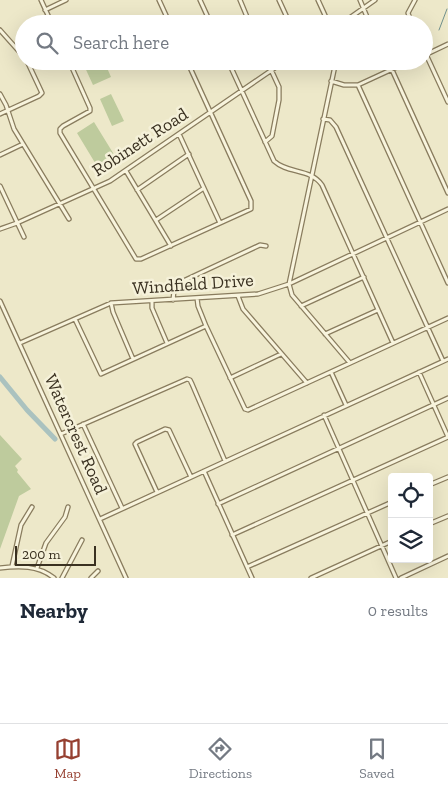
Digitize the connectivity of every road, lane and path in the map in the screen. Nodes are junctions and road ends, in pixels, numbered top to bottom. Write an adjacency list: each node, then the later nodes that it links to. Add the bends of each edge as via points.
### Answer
1 (41, 0): 12 (street)
2 (66, 0): 12 (street)
3 (159, 0): 14 (street)
4 (200, 0): 15 (street)
5 (240, 0): 16 (street)
6 (279, 0): 17 (street)
7 (318, 0): 18 (street)
8 (360, 0): 11 (street)
9 (375, 0): 11 (street)
10 (415, 0): 21 (street)
11 (364, 8): 19 (street); 20 (street)
12 (45, 10): 13 (street)
13 (48, 15)
14 (166, 15)
15 (207, 15)
16 (246, 15)
17 (286, 15)
18 (325, 15)
19 (354, 15)
20 (367, 15)
21 (408, 15)
22 (0, 30): 24 (street)
23 (448, 44): 25 (street)
24 (15, 47)
25 (433, 50)
26 (31, 70): 39 (street, via 42,93)
27 (73, 70): 52 (street, via 90,111 63,126 60,133)
28 (191, 70): 40 (street)
29 (232, 70): 36 (street)
30 (272, 70): 36 (street, Robinett Road); 44 (street, via 279,100 272,136)
31 (334, 70): 34 (street)
32 (391, 70): 35 (street); 54 (street)
33 (433, 70): 38 (street)
34 (332, 81): 35 (street); 42 (street)
35 (358, 85): 59 (street)
36 (241, 91): 40 (street, Robinett Road); 44 (street)
37 (0, 94): 39 (street)
38 (448, 102)
39 (8, 110): 41 (street); 45 (street, via 14,130)
40 (210, 112): 43 (street, Robinett Road); 61 (street, via 251,201 251,209)
41 (0, 114)
42 (323, 119): 49 (street); 64 (street, via 330,120 336,127)
43 (179, 134): 46 (street); 48 (street, Robinett Road)
44 (265, 142): 49 (street, via 277,164)
45 (23, 144): 47 (street); 55 (street)
46 (188, 154): 51 (street); 53 (street)
47 (0, 155)
48 (126, 171): 52 (street, Robinett Road); 53 (street)
49 (312, 175): 67 (street, via 322,185); 70 (street)
50 (0, 186): 60 (street)
51 (204, 188): 58 (street); 61 (street)
52 (93, 189): 55 (street, Robinett Road); 65 (street, via 136,258 141,259)
53 (137, 190): 58 (street)
54 (448, 193)
55 (60, 204): 57 (street); 60 (street, Robinett Road)
56 (448, 209): 59 (street, Windfield Drive)
57 (68, 218)
58 (156, 220): 65 (street)
59 (420, 222): 64 (street, Windfield Drive); 69 (street)
60 (17, 223): 62 (street, Robinett Road); 63 (street)
61 (220, 223): 65 (street)
62 (0, 229)
63 (24, 237)
64 (386, 237): 67 (street, Windfield Drive); 82 (street)
65 (171, 246)
66 (266, 246): 73 (street, via 260,245 181,282 174,291)
67 (352, 253): 68 (street); 70 (street, Windfield Drive)
68 (364, 277): 77 (street); 78 (street)
69 (448, 283)
70 (289, 284): 71 (street, Windfield Drive, via 258,294); 77 (street, via 292,295)
71 (238, 296): 72 (street, Windfield Drive); 87 (street, via 243,309)
72 (198, 298): 73 (street, Windfield Drive); 81 (street)
73 (173, 300): 75 (street, Windfield Drive)
74 (0, 301): 84 (street, Watercrest Road)
75 (152, 301): 76 (street, Windfield Drive); 85 (street)
76 (111, 304): 80 (street, Windfield Drive); 88 (street)
77 (301, 306): 83 (street)
78 (378, 310): 83 (street); 86 (street)
79 (448, 318): 82 (street)
80 (74, 319): 84 (street, Windfield Drive); 88 (street, via 100,374)
81 (206, 326): 85 (street); 94 (street)
82 (428, 327): 86 (street); 90 (street)
83 (325, 334): 91 (street)
84 (20, 343): 101 (street, Watercrest Road)
85 (167, 343): 88 (street)
86 (393, 343): 91 (street)
87 (281, 354): 94 (street); 95 (street)
88 (133, 359)
89 (448, 359): 90 (street)
90 (443, 361): 93 (street)
91 (350, 363): 92 (street)
92 (331, 372): 95 (street); 97 (street)
93 (419, 372): 97 (street); 98 (street)
94 (230, 378): 95 (street, via 248,410)
95 (307, 383)
96 (448, 398): 98 (street)
97 (346, 405): 99 (street)
98 (434, 405): 102 (street); 103 (street)
99 (324, 415): 103 (street); 104 (street)
100 (83, 424): 101 (street); 104 (street, via 187,379); 115 (street)
101 (61, 434): 118 (street, Watercrest Road)
102 (448, 437): 108 (street)
103 (339, 450): 108 (street); 111 (street)
104 (226, 461): 105 (street)
105 (204, 471): 106 (street); 111 (street)
106 (191, 477): 110 (street); 110 (street, via 169,430 165,429 136,444)
107 (448, 477): 109 (street)
108 (353, 480): 116 (street); 120 (street)
109 (433, 483)
110 (157, 492): 115 (street)
111 (218, 504): 120 (street)
112 (388, 504): 116 (street)
113 (32, 507): 125 (street, via 21,525)
114 (68, 507): 128 (street, via 65,517 46,543)
115 (122, 508): 118 (street)
116 (368, 513): 123 (street); 126 (street)
117 (448, 516): 119 (street)
118 (100, 519): 133 (street, Watercrest Road)
119 (433, 522)
120 (232, 536): 126 (street)
121 (82, 540): 131 (street)
122 (388, 543): 123 (street)
123 (382, 546): 135 (street); 136 (street)
124 (448, 556): 137 (street)
125 (12, 566): 127 (street); 128 (street)
126 (247, 567): 134 (street)
127 (0, 568)
128 (37, 568): 130 (street)
129 (98, 571): 132 (street)
130 (54, 578)
131 (62, 578)
132 (91, 578)
133 (126, 578)
134 (252, 578)
135 (311, 578)
136 (396, 578)
137 (401, 578)

